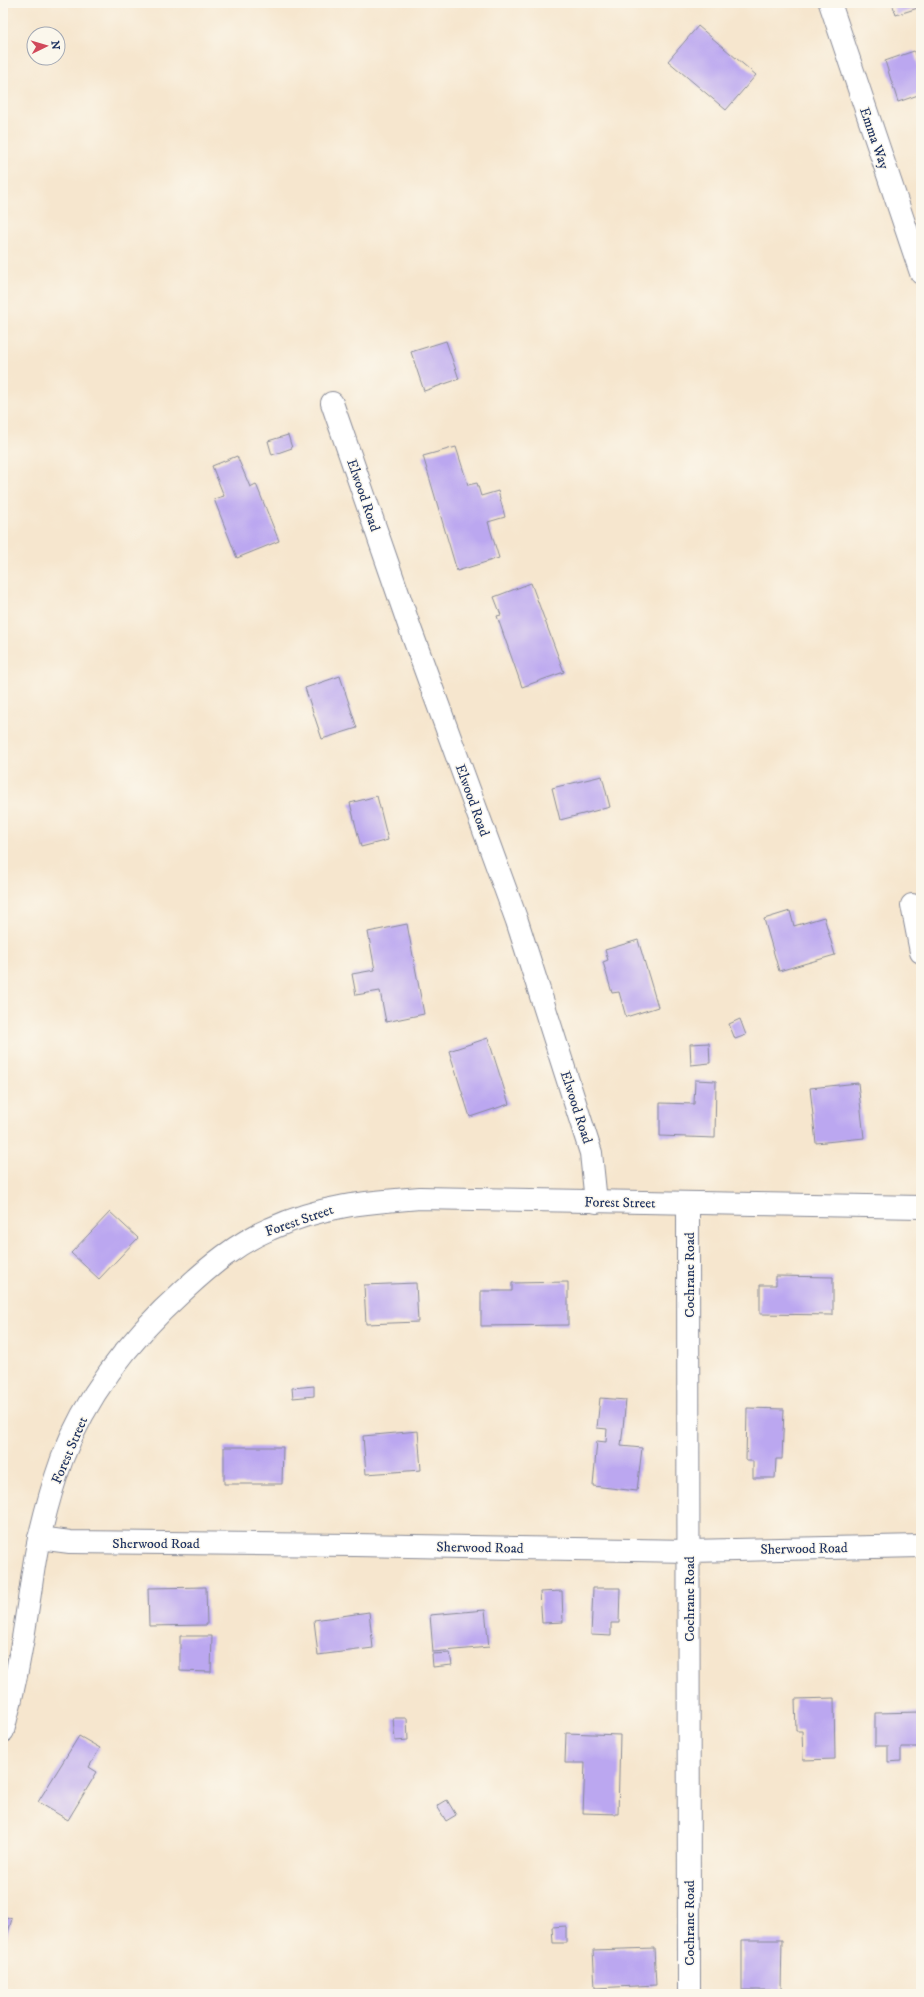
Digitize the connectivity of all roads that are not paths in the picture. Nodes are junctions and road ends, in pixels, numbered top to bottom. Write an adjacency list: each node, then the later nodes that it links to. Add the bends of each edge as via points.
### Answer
1 (830, 3): 2 (street, Emma Way)
2 (921, 273)
3 (332, 403): 6 (street, Elwood Road, via 411,631 519,928 591,1153)
4 (912, 904): 5 (street)
5 (921, 952)
6 (596, 1202): 7 (street, Forest Street); 9 (street, Forest Street, via 420,1198 364,1202 305,1216 271,1228 244,1242 217,1261 174,1299 134,1340 107,1375 70,1442 56,1476)
7 (688, 1203): 8 (street, Forest Street); 11 (street, Cochrane Road)
8 (921, 1207)
9 (39, 1538): 11 (street, Sherwood Road, via 84,1543); 12 (street, Forest Street, via 20,1658)
10 (921, 1546): 11 (street, Sherwood Road)
11 (689, 1551): 13 (street, Cochrane Road)
12 (3, 1731)
13 (689, 1994)

